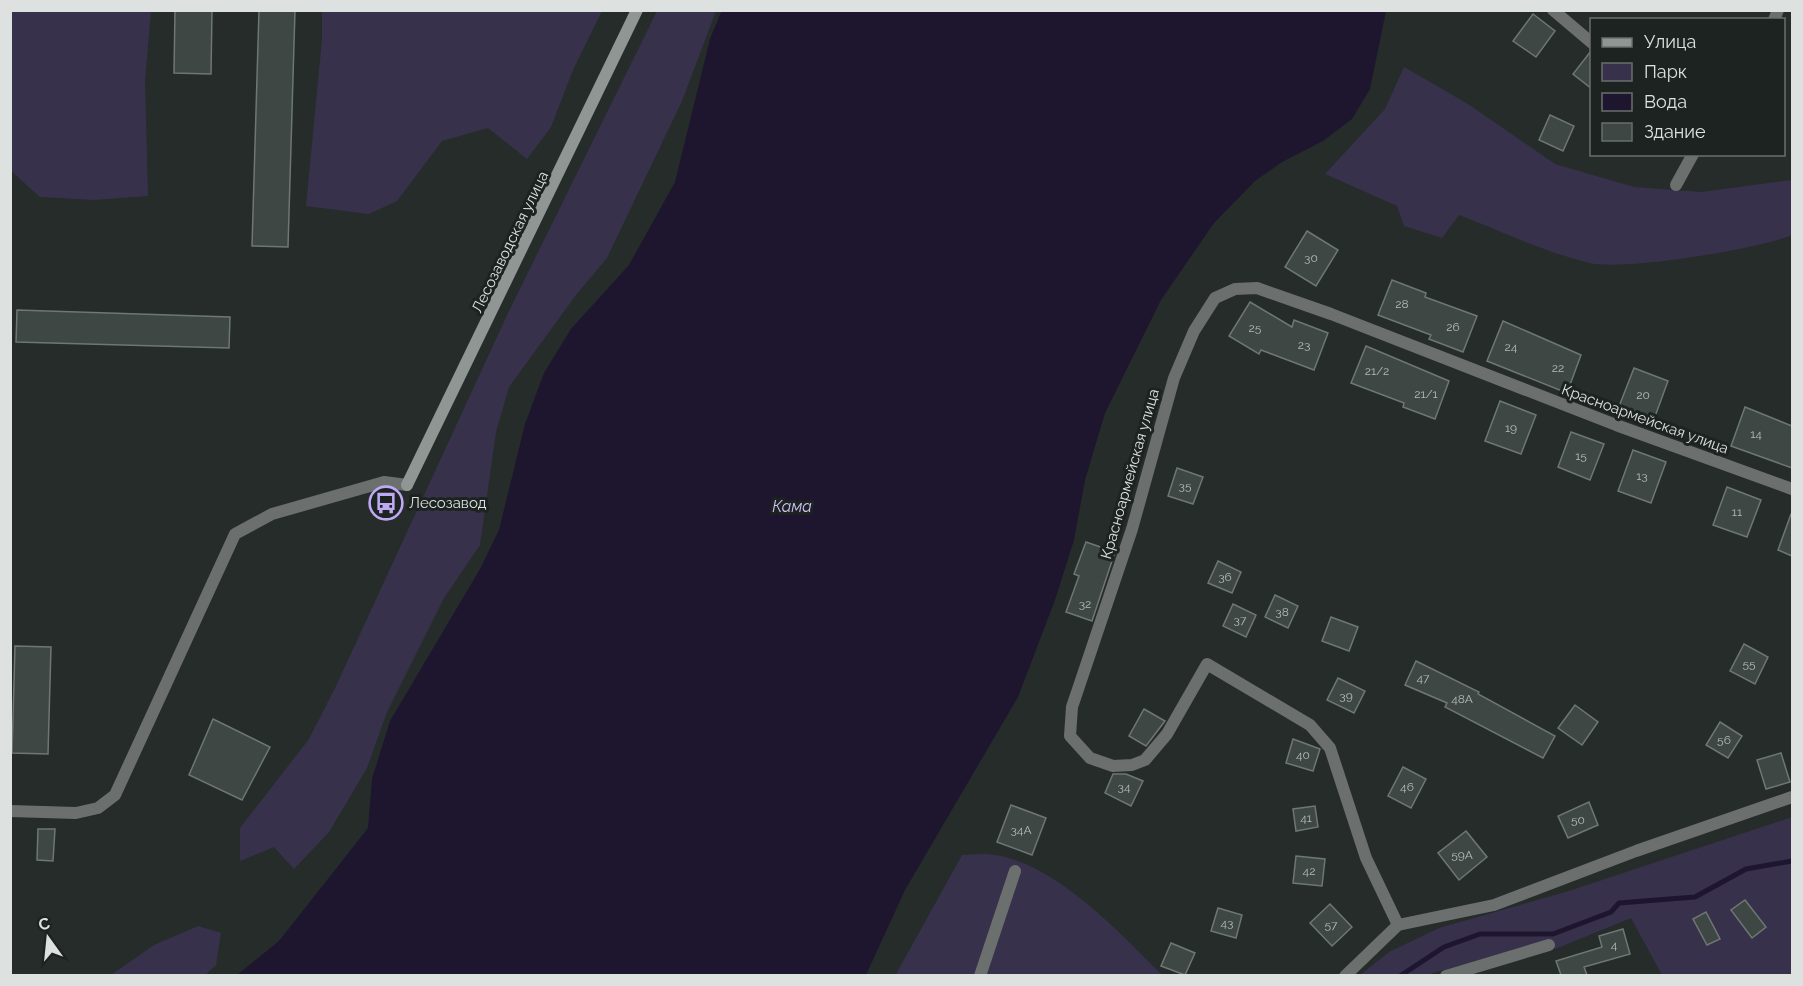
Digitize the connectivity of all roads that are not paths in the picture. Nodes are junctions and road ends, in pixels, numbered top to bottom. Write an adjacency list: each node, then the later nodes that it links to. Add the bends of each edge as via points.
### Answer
1 (637, 10): 8 (street, Лесозаводская улица, via 407,485 384,482 272,514 235,534 115,795 98,808 76,813)
2 (1553, 10): 3 (street)
3 (1590, 41)
4 (1692, 156): 5 (street)
5 (1676, 185)
6 (1792, 489): 10 (street, Красноармейская улица, via 1257,288 1235,289 1215,298 1194,331 1174,378 1132,529 1072,707 1071,736 1090,758 1113,766 1145,760 1167,734 1207,664 1310,725 1330,748 1366,858)
7 (1792, 797): 10 (street, via 1494,905)
8 (10, 811)
9 (1015, 871): 12 (street)
10 (1398, 926): 13 (street)
11 (1549, 945): 14 (street)
12 (980, 975)
13 (1345, 975)
14 (1446, 975)

